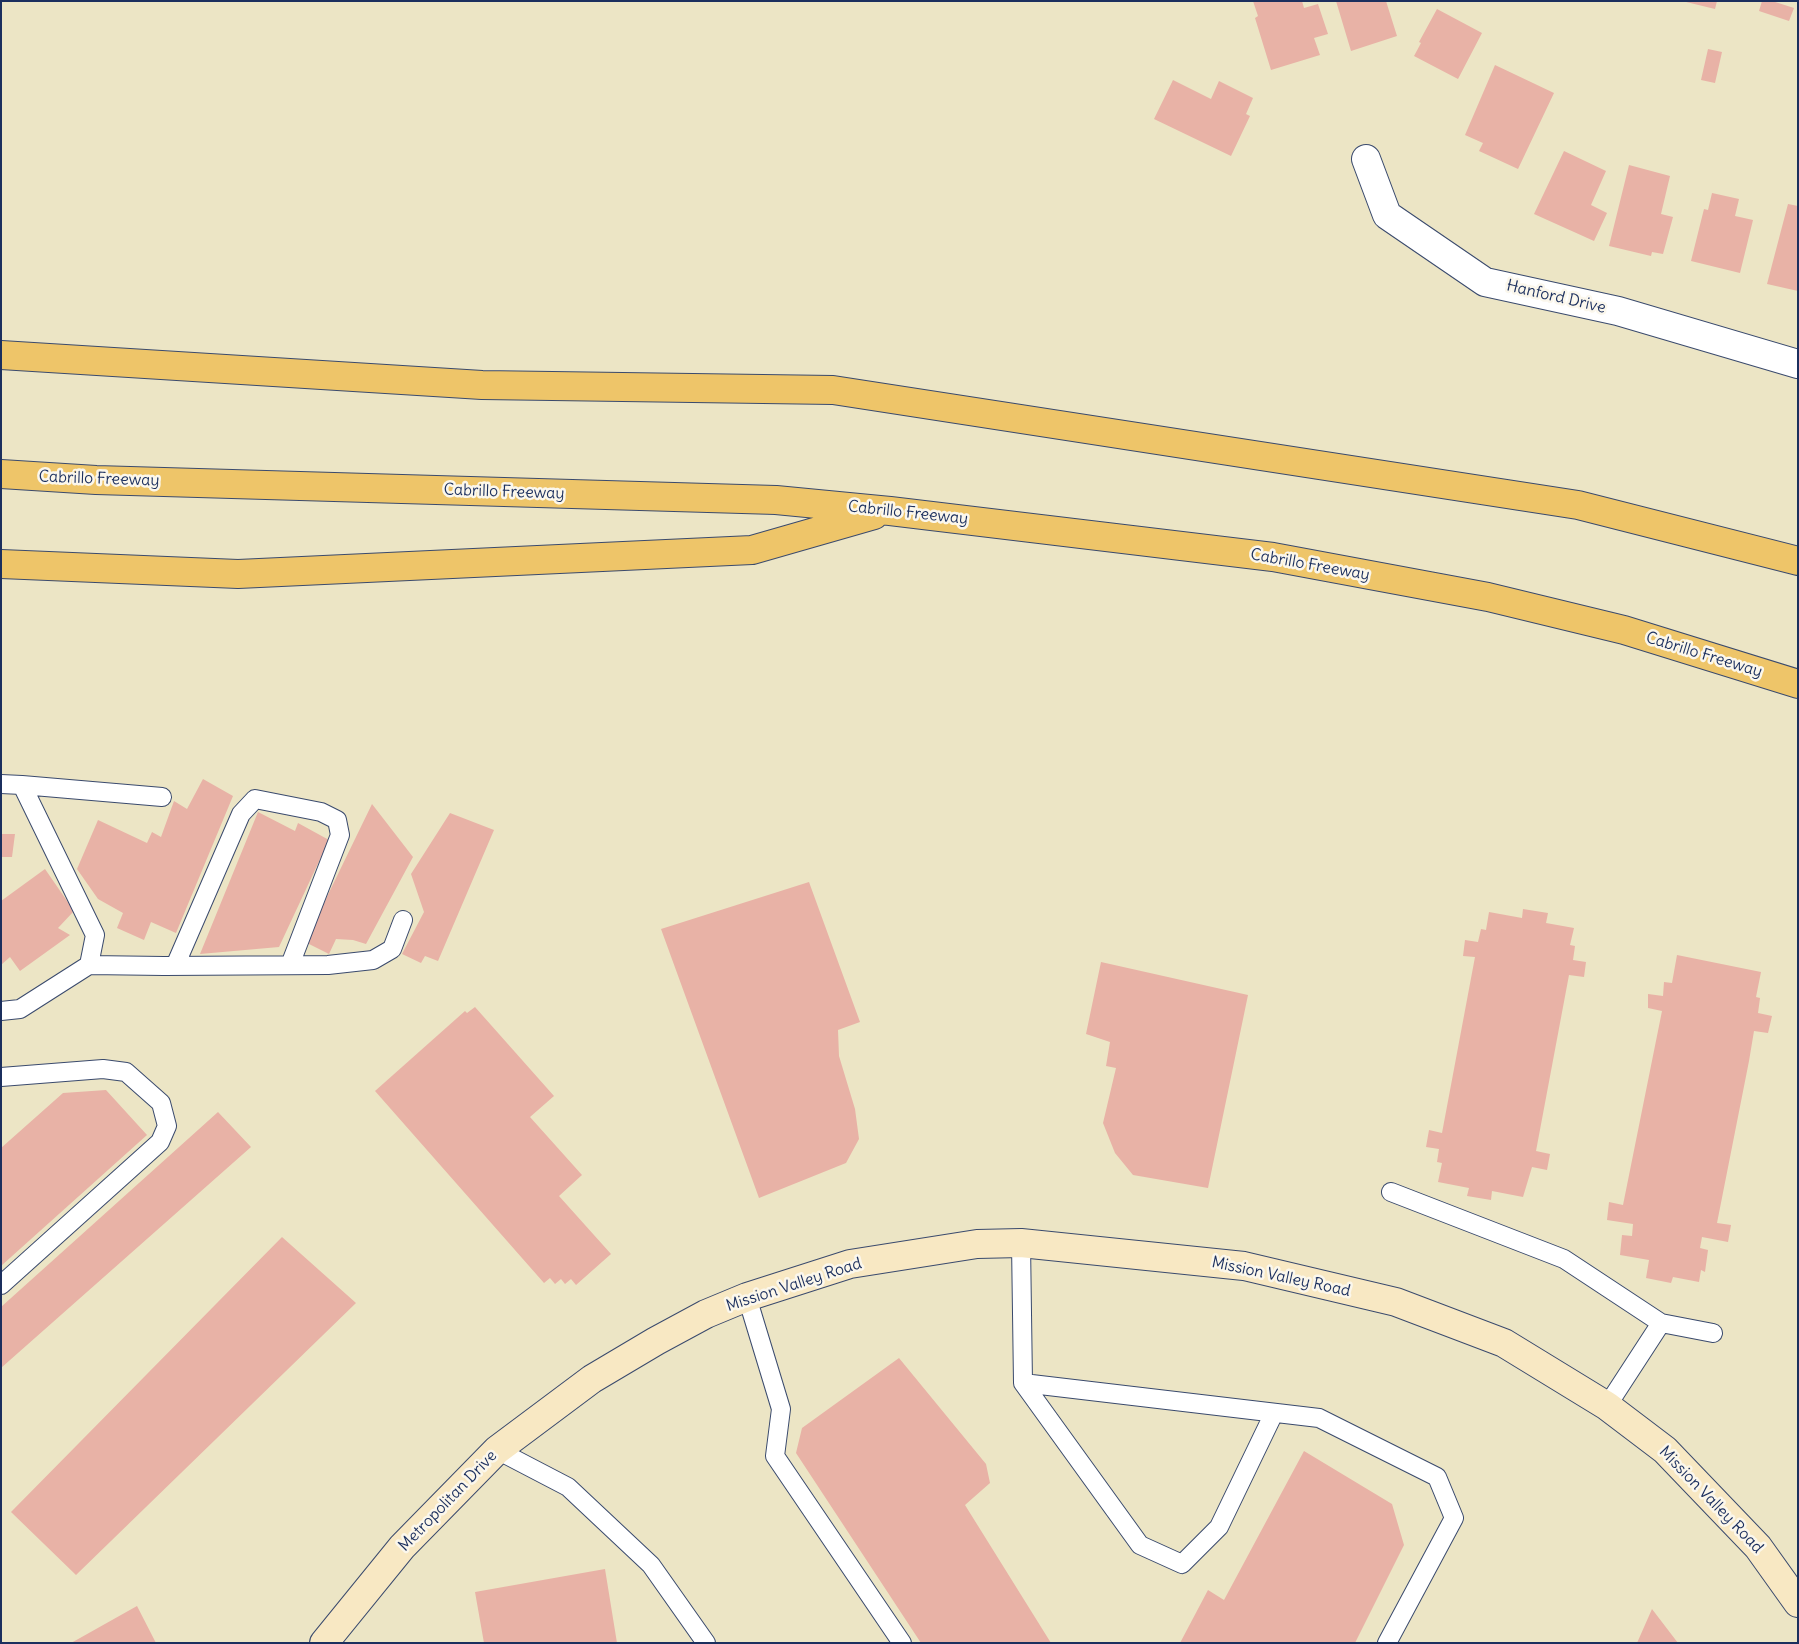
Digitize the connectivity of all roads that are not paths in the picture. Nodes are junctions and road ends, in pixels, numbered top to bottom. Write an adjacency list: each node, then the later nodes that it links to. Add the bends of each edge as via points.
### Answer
1 (1366, 159): 3 (street, Hanford Drive, via 1387,215 1485,282 1618,312)
2 (1, 355): 6 (highway, via 482,385 833,390 1578,505)
3 (1798, 364)
4 (1, 474): 5 (highway, Cabrillo Freeway, via 96,480 776,500)
5 (890, 511): 7 (highway, via 752,550 238,574); 8 (highway, Cabrillo Freeway, via 1273,557 1469,594 1624,630)
6 (1798, 561)
7 (1, 564)
8 (1798, 684)
9 (1, 784): 10 (lane)
10 (22, 785): 11 (lane); 13 (lane, via 95,935)
11 (162, 797)
12 (404, 920): 14 (lane, via 392,949 373,960)
13 (89, 964): 15 (lane); 16 (lane, via 20,1008)
14 (290, 965): 15 (lane); 15 (lane, via 340,835 337,820 321,812 255,799 241,814)
15 (175, 966)
16 (1, 1011)
17 (1, 1077): 20 (lane, via 103,1069 126,1072 161,1103 167,1126 160,1142)
18 (1391, 1192): 22 (lane, via 1564,1260)
19 (1021, 1243): 21 (street, Mission Valley Road, via 977,1244 850,1264); 25 (lane); 26 (street, Mission Valley Road, via 1244,1266 1396,1302 1504,1343)
20 (1, 1285)
21 (747, 1297): 24 (street, Mission Valley Road, via 706,1314); 32 (lane, via 781,1409 776,1456)
22 (1661, 1323): 23 (lane); 26 (lane)
23 (1713, 1333)
24 (592, 1380): 28 (street, Metropolitan Drive)
25 (1023, 1383): 27 (lane); 27 (lane, via 1140,1545 1182,1564 1219,1527)
26 (1607, 1406): 29 (street, Mission Valley Road, via 1665,1450 1689,1473 1758,1547)
27 (1274, 1413): 33 (lane, via 1319,1418 1437,1477 1454,1518)
28 (497, 1450): 30 (street, Metropolitan Drive, via 402,1547); 31 (lane, via 568,1487 651,1564)
29 (1798, 1603)
30 (325, 1642)
31 (706, 1643)
32 (902, 1643)
33 (1387, 1643)

